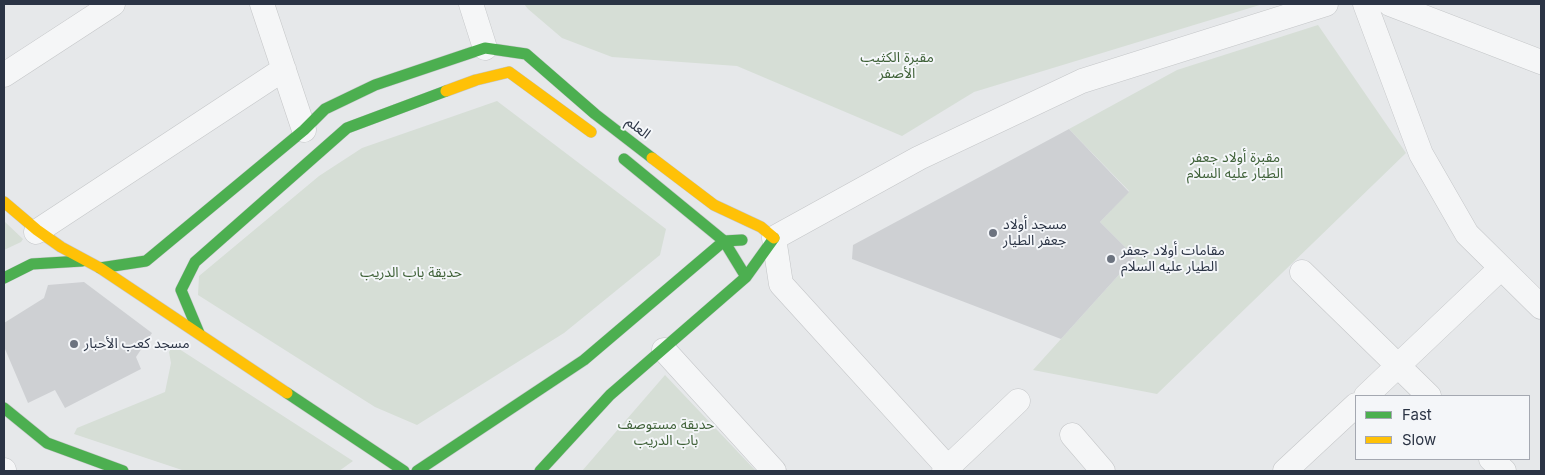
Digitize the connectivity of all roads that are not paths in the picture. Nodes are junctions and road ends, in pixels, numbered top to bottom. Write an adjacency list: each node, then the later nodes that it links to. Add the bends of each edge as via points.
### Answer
1 (113, 4): 11 (street)
2 (262, 4): 9 (street)
3 (470, 4): 7 (street)
4 (1326, 4): 17 (street, via 1082,81 919,158)
5 (1365, 4): 21 (street, via 1421,154 1467,234)
6 (1390, 4): 8 (street)
7 (485, 48): 10 (main road); 12 (main road, via 375,85 325,109); 17 (main road, العلم, via 526,54 595,114 714,206 761,227)
8 (1541, 62)
9 (284, 69): 12 (street); 16 (street)
10 (509, 72): 13 (main road); 26 (main road, via 476,80 347,128 195,262 181,290)
11 (4, 75)
12 (304, 130): 20 (main road, via 146,261)
13 (597, 137)
14 (612, 149): 18 (main road)
15 (4, 202): 16 (main road)
16 (36, 232): 19 (main road)
17 (774, 238): 18 (main road); 23 (main road); 37 (street, via 782,284)
18 (724, 241): 23 (main road); 40 (main road, via 584,360)
19 (82, 261): 20 (main road); 24 (main road, via 32,264)
20 (100, 268): 26 (main road)
21 (1501, 268): 25 (street); 28 (street)
22 (1302, 272): 28 (street)
23 (746, 277): 27 (main road)
24 (4, 278)
25 (1541, 307)
26 (199, 333): 39 (main road)
27 (664, 350): 41 (main road, via 610,395); 42 (street)
28 (1398, 366): 29 (street); 30 (street)
29 (1367, 395)
30 (1428, 395)
31 (1018, 401): 37 (street)
32 (1355, 406): 38 (street)
33 (4, 408): 36 (main road, via 47,443)
34 (1072, 435): 43 (street)
35 (1492, 460): 44 (street)
36 (116, 470)
37 (948, 470)
38 (1290, 470)
39 (404, 471)
40 (417, 471)
41 (540, 471)
42 (774, 471)
43 (1103, 471)
44 (1504, 471)

